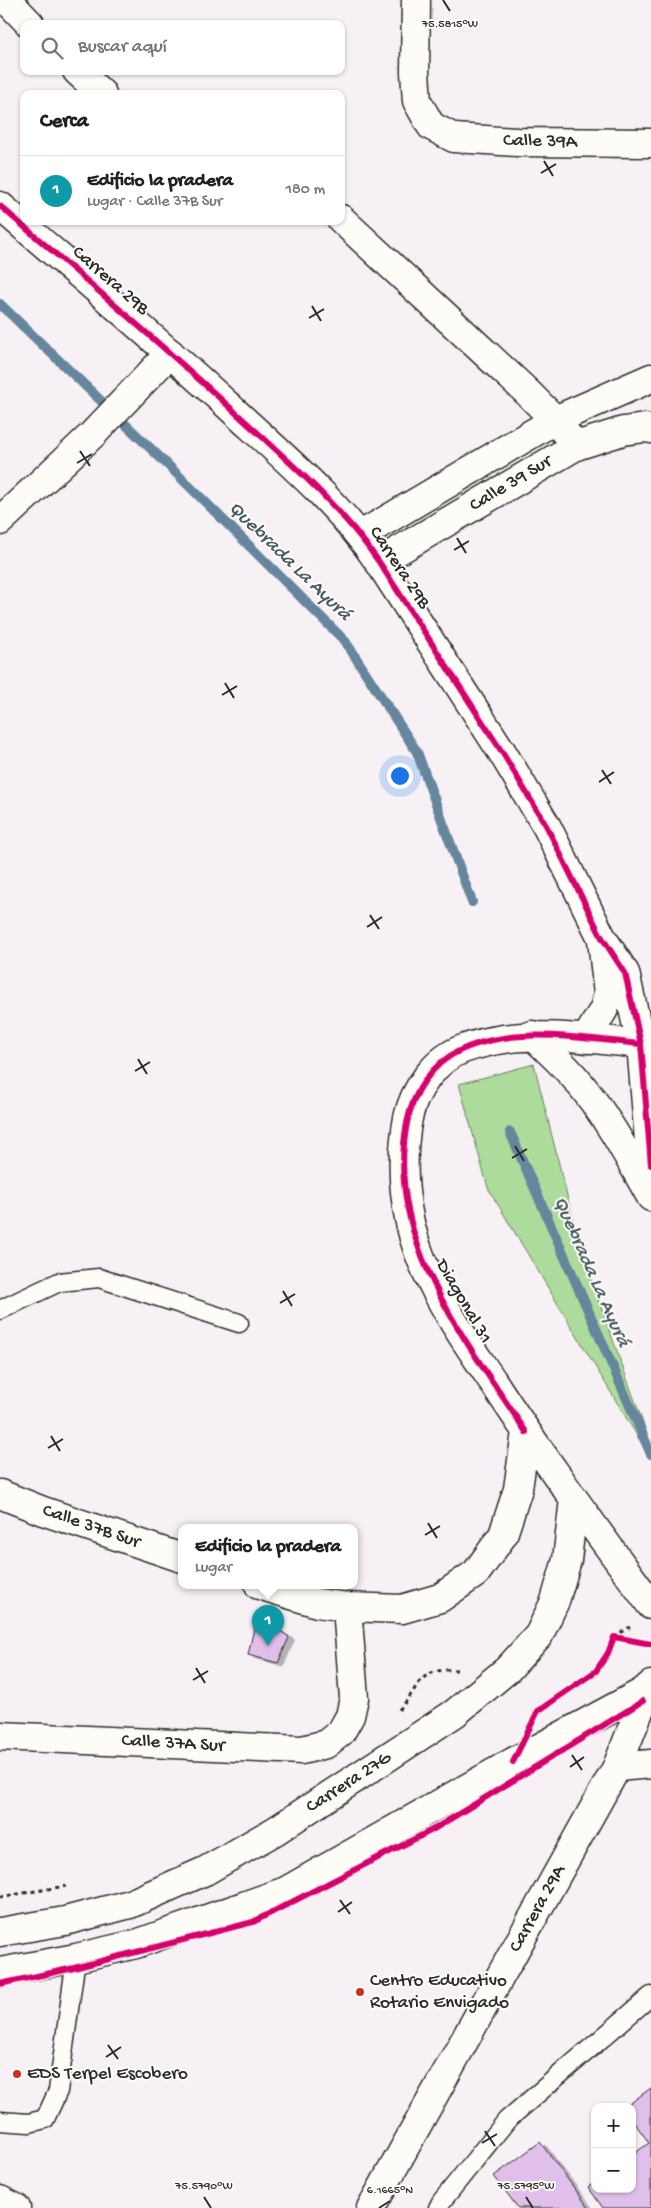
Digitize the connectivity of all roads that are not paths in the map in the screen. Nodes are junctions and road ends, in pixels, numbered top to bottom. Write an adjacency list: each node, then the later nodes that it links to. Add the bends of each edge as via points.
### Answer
1 (7, 0): 3 (street)
2 (416, 0): 6 (street, Calle 39A, via 417,101 431,126 454,138)
3 (26, 20)
4 (81, 75): 5 (street)
5 (98, 90)
6 (651, 143)
7 (0, 206): 8 (street, Carrera 29B)
8 (20, 223)
9 (345, 223): 15 (street)
10 (22, 225): 11 (street, Carrera 29B)
11 (170, 353): 18 (street, via 92,435); 19 (street, Carrera 29B, via 309,480)
12 (651, 378): 14 (street, Calle 39 Sur)
13 (651, 392): 14 (street, Calle 39 Sur)
14 (609, 395): 15 (street, Calle 39 Sur)
15 (555, 420): 17 (street); 19 (street, Calle 39 Sur)
16 (651, 429): 17 (street, Calle 39 Sur, via 624,430)
17 (576, 446): 20 (street, Calle 39 Sur)
18 (0, 521)
19 (361, 536): 20 (street, Carrera 29B)
20 (380, 562): 21 (street, Carrera 29B, via 547,827)
21 (601, 936): 22 (street, Carrera 29B); 25 (street, Carrera 29B, via 608,994 604,1009)
22 (626, 973): 23 (street); 26 (street, Carrera 29B)
23 (651, 1003)
24 (532, 1035): 25 (street, Diagonal 31); 28 (street, via 583,1088 622,1145); 31 (street, Diagonal 31, via 485,1042 461,1050 444,1061 424,1081 411,1104 402,1165 408,1210 422,1260 443,1306)
25 (586, 1039): 26 (street, Diagonal 31)
26 (646, 1046): 27 (street)
27 (651, 1165)
28 (651, 1197)
29 (0, 1310): 30 (lane, via 59,1282 99,1278)
30 (238, 1323)
31 (526, 1432): 33 (street, Diagonal 31); 39 (street, via 515,1503 503,1535 476,1573 440,1598 402,1609)
32 (0, 1494): 34 (street, Calle 37B Sur)
33 (574, 1499): 38 (street, Diagonal 31); 44 (street, Carrera 27G, via 567,1560 555,1601 539,1635 508,1669 455,1713 275,1831 205,1871 130,1904 65,1921)
34 (43, 1510): 35 (street); 36 (street, Calle 37B Sur)
35 (0, 1513)
36 (178, 1557)
37 (273, 1589): 39 (street)
38 (651, 1605)
39 (347, 1607): 41 (street, Calle 37A Sur, via 354,1698 350,1716 341,1732 326,1744 302,1750)
40 (647, 1689): 43 (street, Carrera 29A); 45 (street, via 286,1891 136,1944)
41 (0, 1736)
42 (651, 1764): 43 (street)
43 (617, 1767): 50 (street, Carrera 29A)
44 (0, 1932)
45 (76, 1958): 46 (street); 48 (lane, via 58,2091 45,2119 29,2123)
46 (0, 1972)
47 (651, 1996): 52 (lane, via 507,2120)
48 (0, 2121)
49 (0, 2200): 51 (street)
50 (373, 2207)
51 (16, 2208)
52 (438, 2208)

